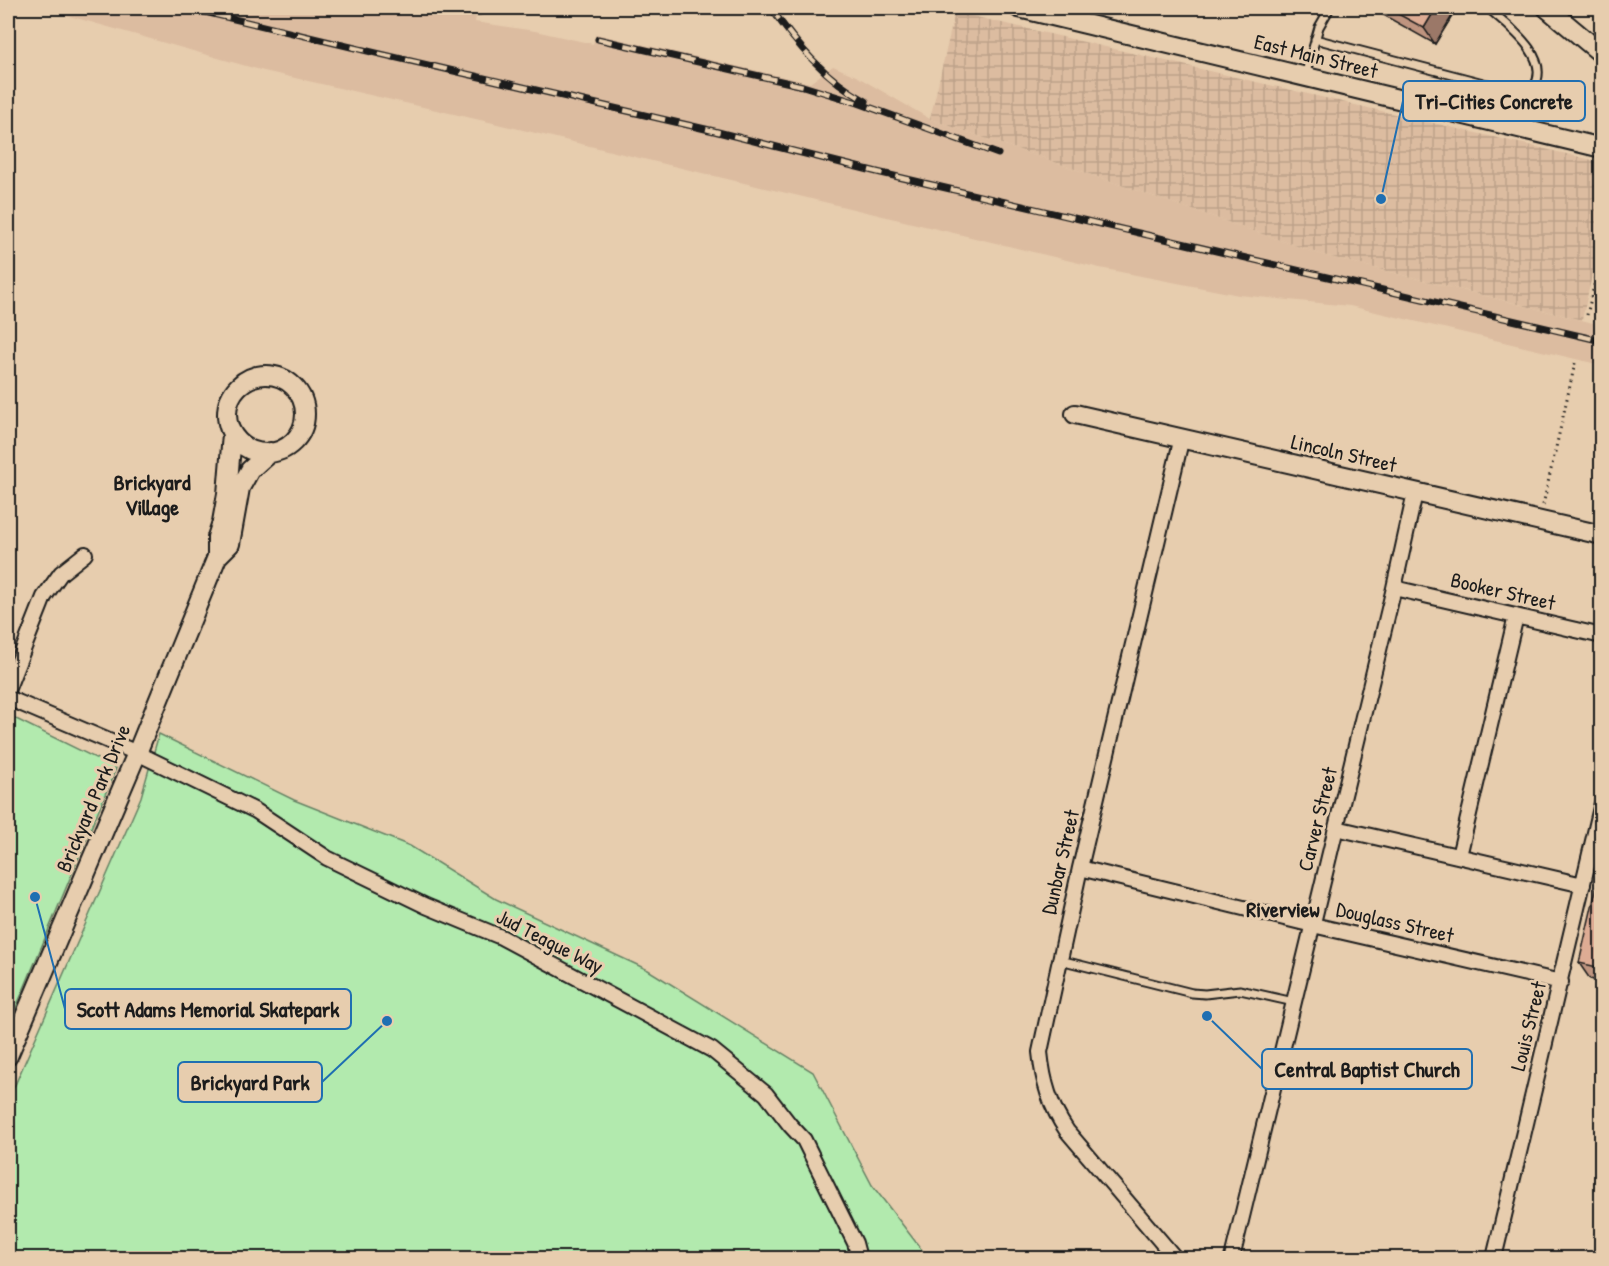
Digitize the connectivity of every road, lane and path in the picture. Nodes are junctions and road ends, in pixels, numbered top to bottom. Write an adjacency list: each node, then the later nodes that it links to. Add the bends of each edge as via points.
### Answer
1 (1019, 8): 7 (street, East Main Street)
2 (1330, 8): 5 (lane)
3 (1488, 8): 5 (lane, via 1533,51 1538,72 1534,87 1522,90 1487,84)
4 (1547, 8): 6 (street)
5 (1315, 39): 7 (lane)
6 (1602, 54)
7 (1305, 76): 8 (street, East Main Street)
8 (1602, 148)
9 (1602, 252): 10 (path)
10 (1587, 315)
11 (1576, 359): 17 (path)
12 (1075, 414): 14 (street, Lincoln Street)
13 (232, 434): 15 (street, via 252,450); 15 (street, via 226,410 237,386 260,375 286,380 302,399 303,425 288,446); 20 (street, Brickyard Park Drive, via 227,494 217,537)
14 (1182, 437): 16 (street, Lincoln Street); 30 (street, Dunbar Street)
15 (270, 452): 20 (street, Brickyard Park Drive, via 250,470 240,488 230,544)
16 (1415, 493): 17 (street, Lincoln Street); 21 (street, Carver Street)
17 (1540, 521): 18 (street, Lincoln Street)
18 (1602, 536)
19 (85, 554): 24 (street, via 61,573 44,597)
20 (218, 557): 26 (street, Brickyard Park Drive)
21 (1394, 588): 22 (street, Booker Street); 28 (street, Carver Street)
22 (1516, 616): 23 (street, Booker Street); 29 (street)
23 (1602, 636)
24 (8, 688)
25 (8, 698): 26 (street, Jud Teague Way)
26 (137, 753): 36 (street, Brickyard Park Drive); 37 (street, Jud Teague Way, via 256,811 327,858 501,937 712,1050 766,1095 804,1140)
27 (1602, 803): 31 (street, Louis Street)
28 (1336, 828): 29 (street); 32 (street, Carver Street)
29 (1459, 856): 31 (street)
30 (1080, 868): 32 (street, Douglass Street); 33 (street, Dunbar Street)
31 (1583, 885): 34 (street, Louis Street)
32 (1313, 925): 34 (street, Douglass Street); 35 (street, Carver Street)
33 (1059, 960): 35 (lane, via 1192,993 1240,990); 38 (street, Dunbar Street, via 1040,1052 1051,1103 1066,1131)
34 (1560, 982): 40 (street, Louis Street)
35 (1294, 1002): 39 (street, Carver Street)
36 (8, 1056)
37 (859, 1258)
38 (1174, 1258)
39 (1232, 1258)
40 (1494, 1258)

